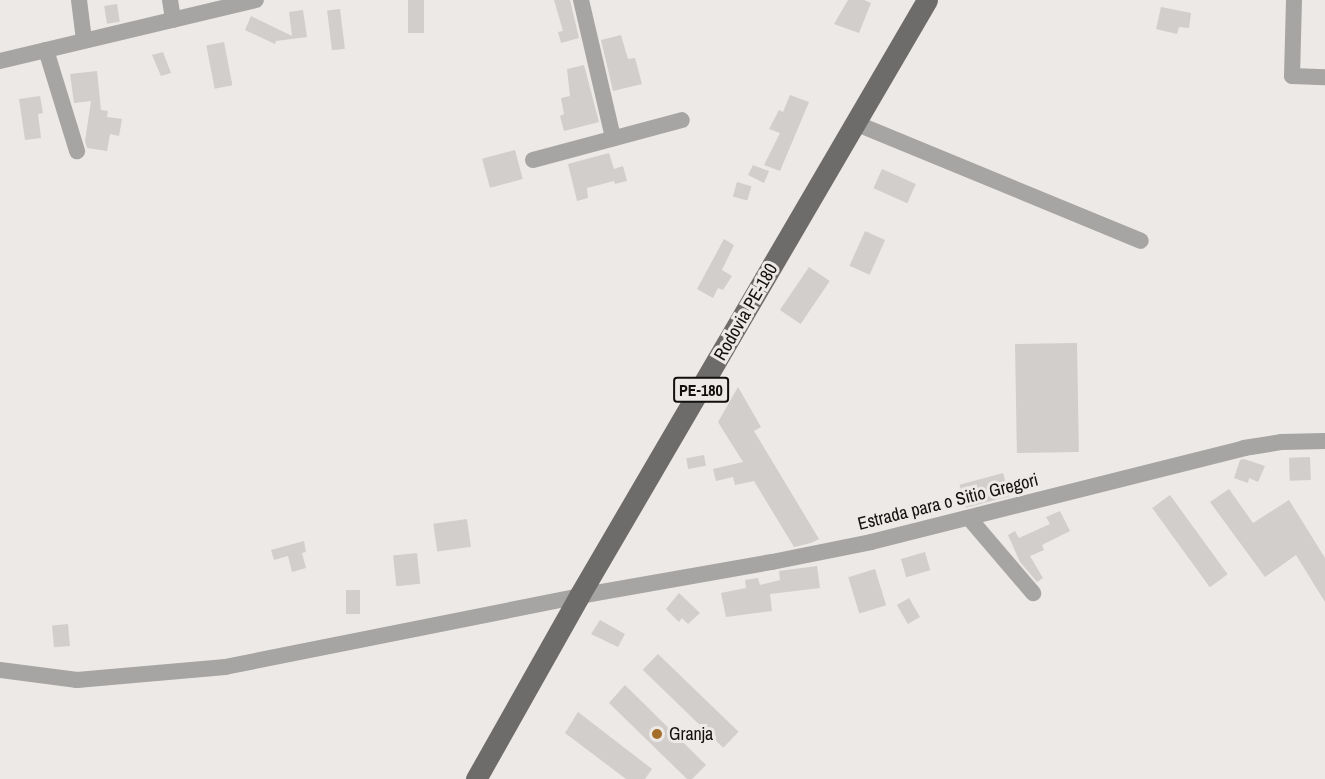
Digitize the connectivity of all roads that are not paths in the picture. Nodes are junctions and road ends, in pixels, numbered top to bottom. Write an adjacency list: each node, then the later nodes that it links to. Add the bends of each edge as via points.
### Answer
1 (79, 0): 8 (street)
2 (170, 0): 7 (street)
3 (256, 0): 7 (street)
4 (581, 0): 14 (street)
5 (927, 0): 13 (main road, Rodovia PE-180 / PE-180)
6 (1294, 0): 11 (street, via 1293,76)
7 (173, 20): 8 (street)
8 (84, 39): 9 (street)
9 (46, 50): 10 (street); 15 (street)
10 (0, 61)
11 (1325, 77)
12 (682, 120): 14 (street)
13 (855, 123): 17 (street); 21 (main road, Rodovia PE-180 / PE-180)
14 (613, 138): 16 (street)
15 (77, 151)
16 (533, 160)
17 (1141, 241)
18 (1325, 441): 19 (street, Estrada para o Sitio Gregori, via 1244,448)
19 (969, 518): 20 (street); 21 (street, Estrada para o Sitio Gregori, via 772,562)
20 (1033, 594)
21 (579, 596): 22 (street, Estrada para o Sitio Gregori, via 225,667 77,680); 23 (main road, Rodovia PE-180 / PE-180)
22 (0, 670)
23 (476, 779)

